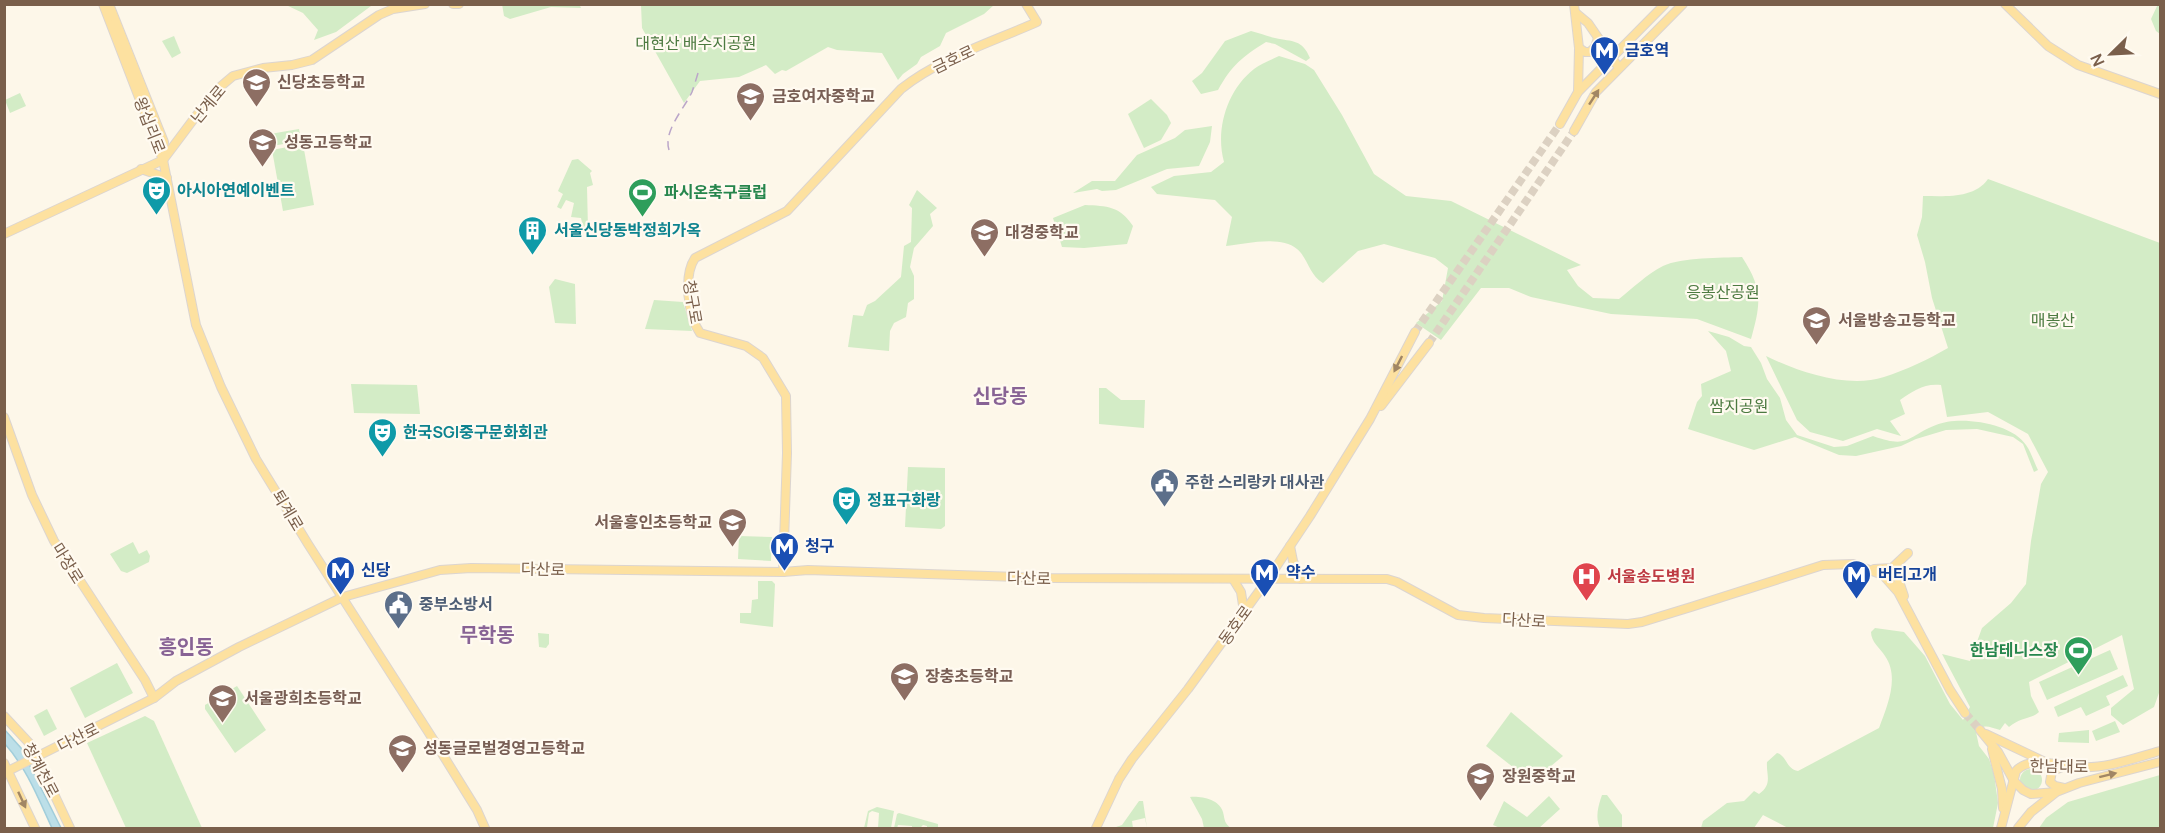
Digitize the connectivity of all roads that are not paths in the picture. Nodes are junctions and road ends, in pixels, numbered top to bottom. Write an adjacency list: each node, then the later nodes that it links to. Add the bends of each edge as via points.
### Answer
1 (103, 4): 24 (main road, 왕십리로)
2 (109, 4): 21 (main road, 왕십리로)
3 (425, 4): 23 (main road, 난계로, via 379,15 312,60 233,76)
4 (453, 4): 5 (main road)
5 (459, 4)
6 (1026, 4): 19 (main road, 금호로, via 1037,22 917,77)
7 (1665, 4): 11 (main road)
8 (1683, 4): 12 (main road)
9 (2005, 4): 18 (main road, via 2048,46 2078,65)
10 (1575, 9): 13 (main road); 14 (main road)
11 (1641, 28): 12 (main road); 15 (main road)
12 (1650, 37): 16 (main road)
13 (1598, 38): 14 (main road, via 1590,52); 15 (main road)
14 (1579, 48): 17 (main road)
15 (1612, 56): 16 (main road); 17 (main road)
16 (1619, 68): 22 (main road, one-way to 16, via 1596,92)
17 (1578, 92): 20 (main road)
18 (2160, 94)
19 (879, 111): 33 (main road, 청구로, via 787,211 695,258 689,267 687,280 693,316 700,333 746,346 763,358 786,396)
20 (1560, 124)
21 (159, 130): 23 (main road, via 170,137); 24 (main road, 왕십리로, via 164,142)
22 (1574, 131)
23 (180, 137): 24 (main road, 난계로)
24 (163, 160): 25 (main road); 26 (main road, 퇴계로)
25 (141, 169): 26 (main road); 27 (main road)
26 (167, 178): 38 (main road, 퇴계로, via 194,315 204,346 256,459)
27 (4, 234)
28 (4, 417): 41 (main road, 마장로, via 32,495 54,541)
29 (1370, 419): 29 (main road, 동호로, one-way to 29, via 1428,343 1418,342 1415,332); 30 (main road, 동호로)
30 (1290, 546): 36 (main road, 동호로); 37 (main road)
31 (1908, 553): 32 (main road, via 1892,568)
32 (1871, 569): 37 (main road, 다산로, via 1853,564 1823,565 1628,624 1458,615 1387,579); 40 (main road, 다산로, via 1888,580)
33 (783, 572): 35 (main road, 다산로); 38 (main road, 다산로, via 448,570)
34 (1899, 578): 40 (main road)
35 (1233, 579): 36 (main road, 다산로); 39 (main road, via 1241,592)
36 (1268, 579): 37 (main road, 다산로); 39 (main road, 동호로)
37 (1301, 579)
38 (343, 597): 41 (main road, 다산로, via 239,647 176,681); 62 (main road, 퇴계로)
39 (1244, 612): 63 (main road, 동호로, via 1132,759)
40 (1911, 617): 42 (main road, 다산로)
41 (154, 698): 50 (main road, 다산로)
42 (1965, 712)
43 (4, 716): 50 (main road, 청계천로, via 31,745)
44 (1982, 731): 46 (main road); 48 (main road); 59 (main road, via 1997,765)
45 (2160, 745): 49 (main road)
46 (2011, 747): 48 (main road, via 2006,753); 53 (main road)
47 (2160, 751): 49 (main road, 한남대로)
48 (1998, 752): 56 (main road)
49 (2144, 755): 54 (main road, 한남대로, via 2087,768)
50 (35, 759): 55 (main road, 다산로); 61 (main road, 청계천로)
51 (2160, 762): 57 (main road, 한남대로, one-way to 51)
52 (4, 763): 55 (main road, 청계천로)
53 (2050, 764): 54 (main road, 한남대로); 56 (main road, 한남대로, via 2021,766)
54 (2063, 766): 57 (main road, via 2052,771 2050,777 2052,784)
55 (9, 772): 60 (main road, 청계천로, one-way to 60)
56 (2014, 781): 58 (main road, 한남대로, via 2031,794); 59 (main road)
57 (2064, 788): 58 (main road, 한남대로)
58 (2056, 792): 65 (main road)
59 (2003, 819): 64 (main road)
60 (35, 828)
61 (70, 828)
62 (485, 828)
63 (1096, 828)
64 (2001, 828)
65 (2018, 828)

